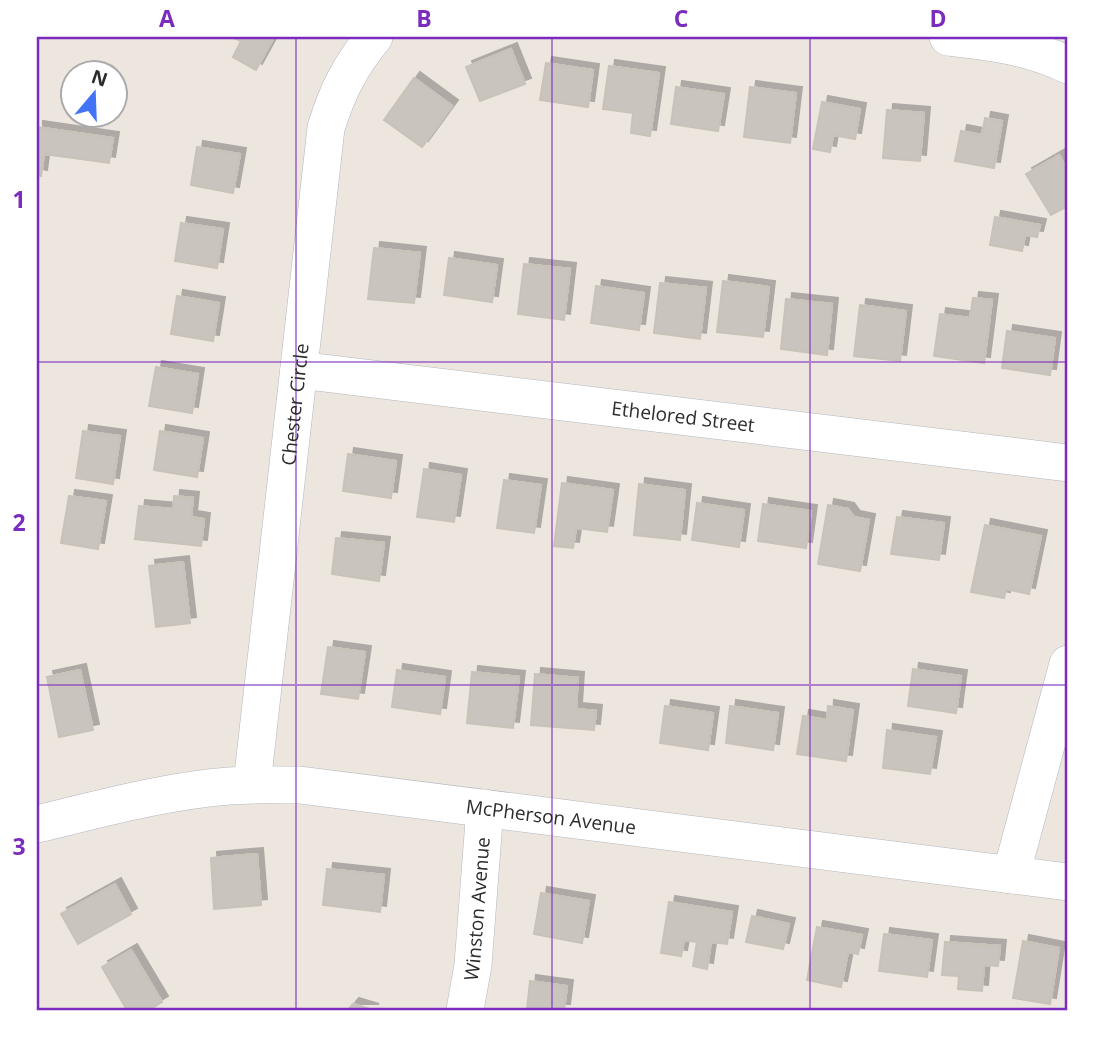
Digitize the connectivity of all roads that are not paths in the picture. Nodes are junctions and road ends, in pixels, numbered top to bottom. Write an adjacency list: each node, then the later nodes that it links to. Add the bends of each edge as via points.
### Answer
1 (374, 37): 4 (street, Chester Circle, via 336,95 326,128)
2 (948, 37): 3 (street, via 1013,45)
3 (1068, 65)
4 (299, 370): 5 (street, Ethelored Street); 7 (street, Chester Circle)
5 (1068, 463)
6 (1068, 663): 10 (street)
7 (252, 785): 8 (street, McPherson Avenue, via 300,785); 9 (street, McPherson Avenue, via 168,796)
8 (485, 808): 10 (street, McPherson Avenue); 12 (street, Winston Avenue, via 473,965)
9 (37, 824)
10 (1011, 875): 11 (street, McPherson Avenue)
11 (1068, 882)
12 (465, 1010)

